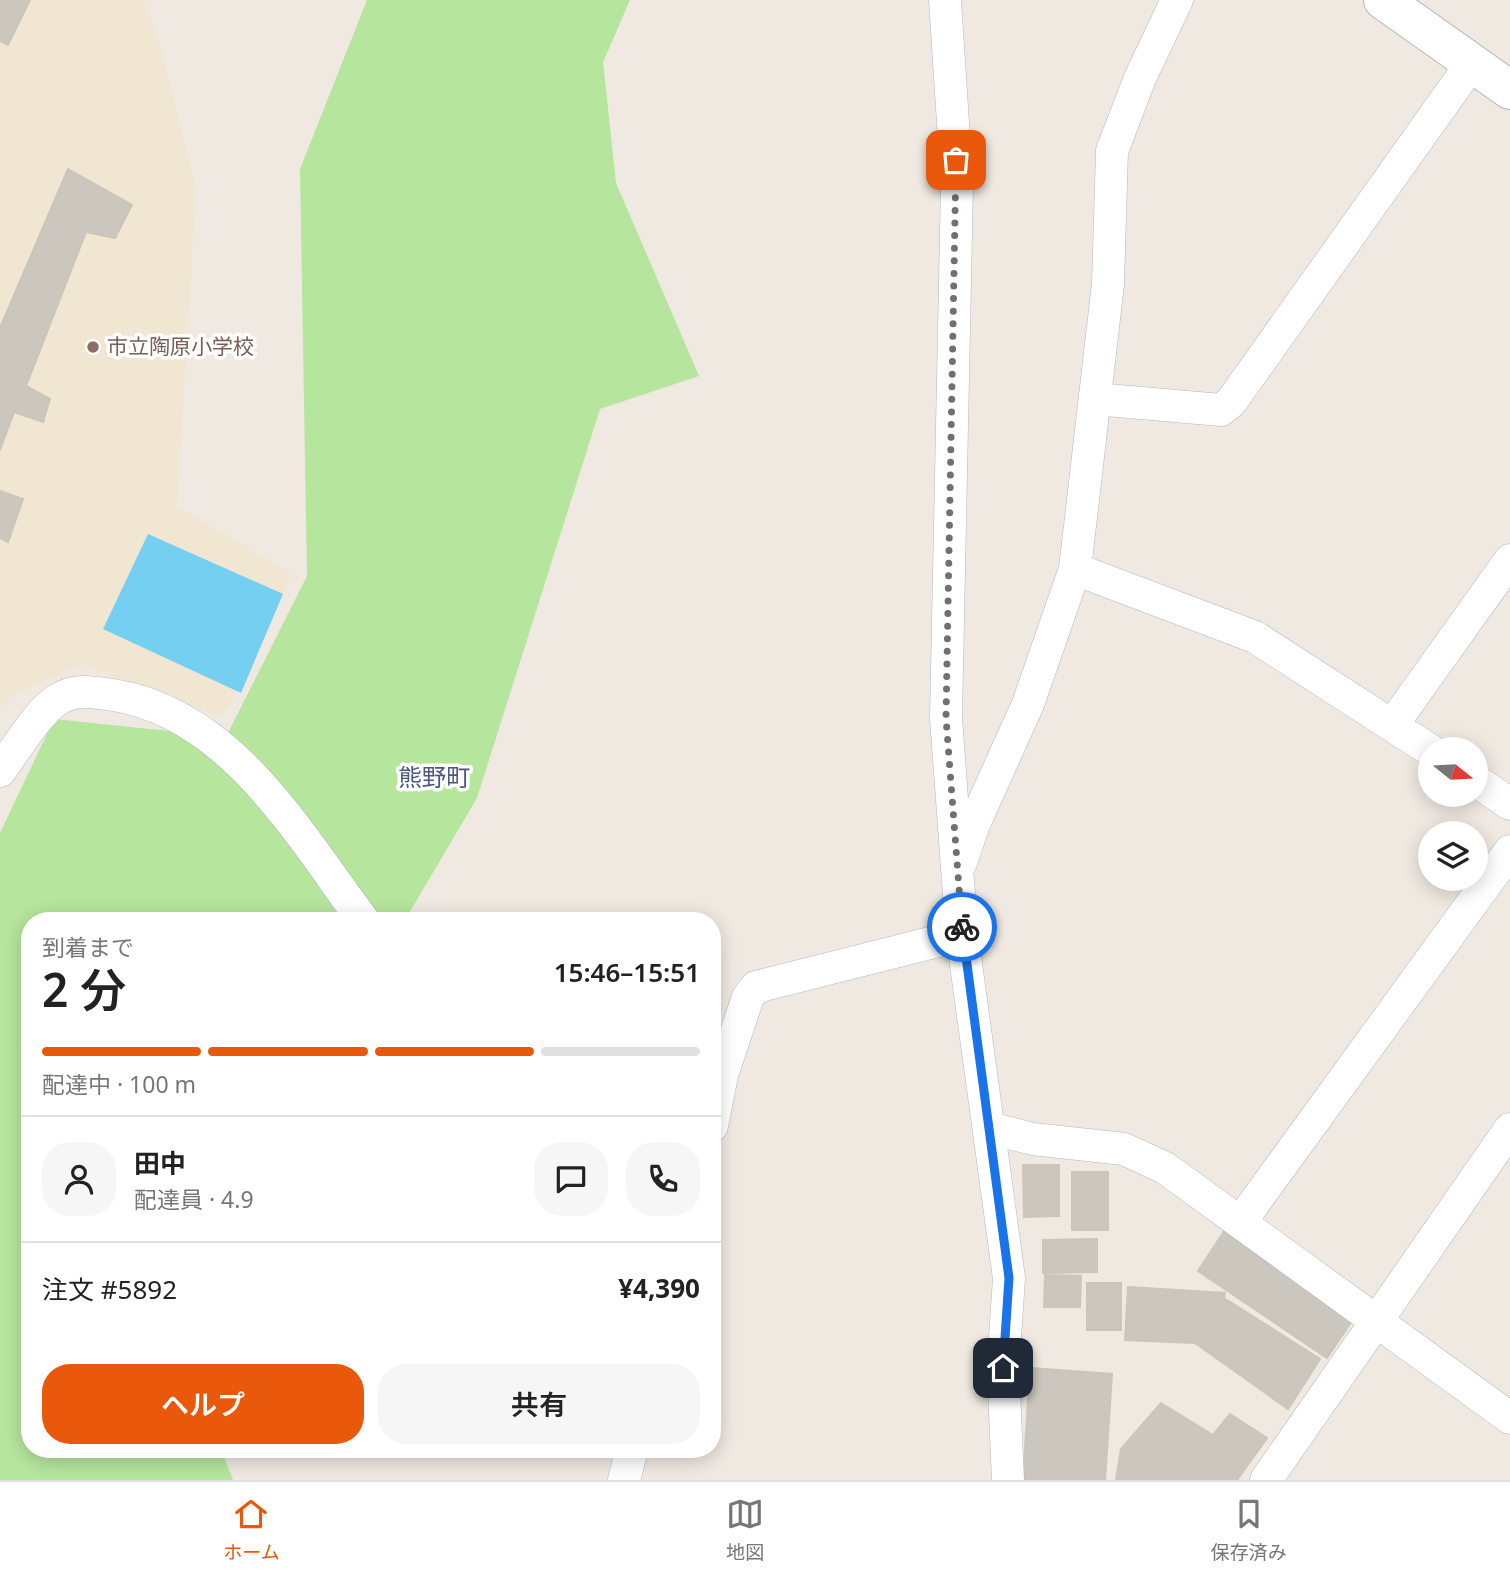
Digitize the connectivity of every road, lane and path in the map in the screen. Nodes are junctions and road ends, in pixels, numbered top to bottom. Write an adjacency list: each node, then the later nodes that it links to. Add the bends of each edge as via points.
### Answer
1 (945, 0): 15 (street, via 957,184 946,704)
2 (1177, 0): 6 (street, via 1112,150 1108,284)
3 (1382, 0): 4 (street)
4 (1472, 63): 5 (street); 6 (street, via 1231,402 1221,410)
5 (1510, 90)
6 (1095, 399): 8 (street)
7 (1510, 560): 9 (street)
8 (1075, 569): 9 (street, via 1255,637); 15 (street, via 1028,704)
9 (1393, 724): 10 (street)
10 (1418, 742)
11 (0, 771): 16 (street, via 56,700 83,690 143,700 188,721 229,754 273,801)
12 (1488, 789): 13 (street)
13 (1510, 804)
14 (1510, 851): 21 (street)
15 (957, 873): 17 (street)
16 (357, 912)
17 (962, 935): 18 (street, via 757,987 748,997); 19 (street)
18 (721, 1080)
19 (989, 1128): 21 (street, via 1033,1139 1124,1149 1165,1168); 26 (street, via 1009,1278 1003,1368)
20 (1510, 1129): 22 (street)
21 (1241, 1221): 22 (street)
22 (1376, 1320): 23 (street); 27 (street)
23 (1510, 1418)
24 (630, 1458): 25 (street)
25 (624, 1480)
26 (1008, 1480)
27 (1266, 1480)

